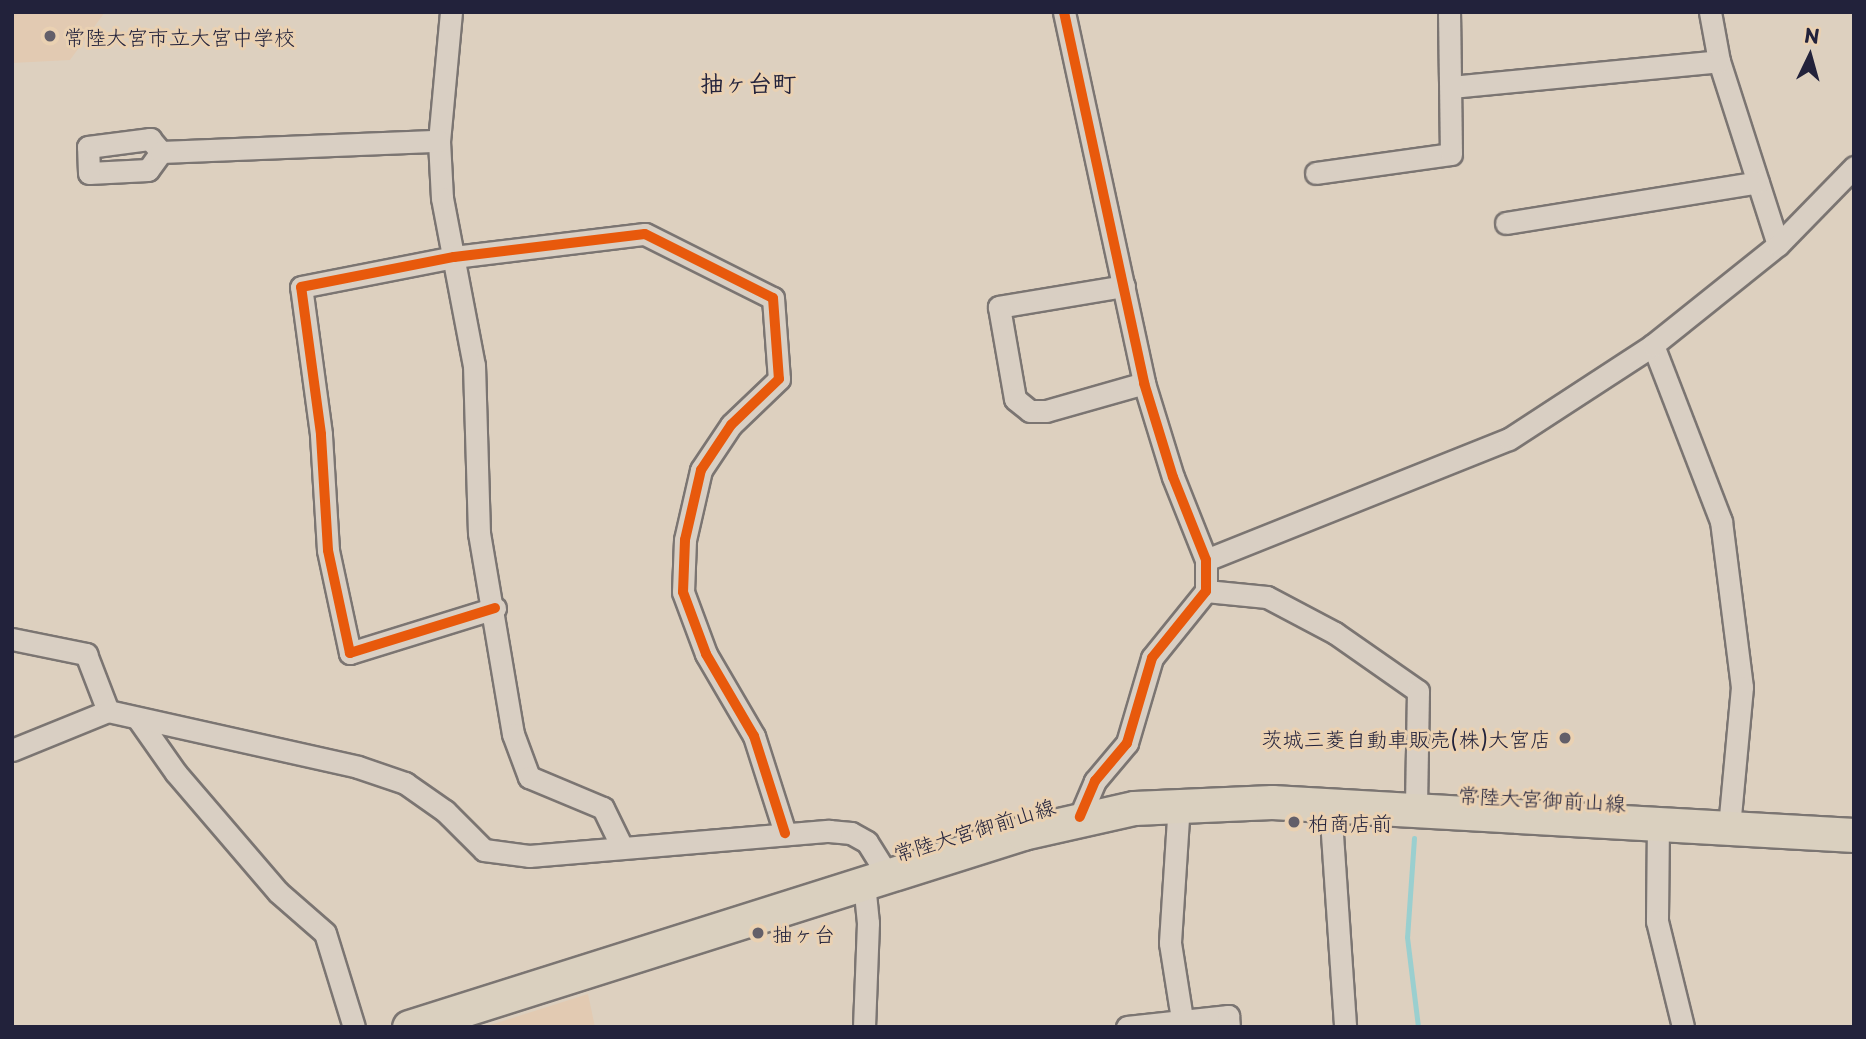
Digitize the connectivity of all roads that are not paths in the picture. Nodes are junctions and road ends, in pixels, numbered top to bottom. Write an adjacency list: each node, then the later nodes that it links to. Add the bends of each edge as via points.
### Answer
1 (451, 12): 7 (street)
2 (1064, 12): 15 (street)
3 (1449, 12): 6 (street)
4 (1710, 12): 5 (street)
5 (1719, 61): 6 (street); 11 (street)
6 (1451, 87): 10 (street, via 1451,154)
7 (439, 141): 8 (street); 14 (street, via 442,198)
8 (161, 152)
9 (1854, 167): 13 (street)
10 (1316, 173)
11 (1758, 181): 12 (street); 13 (street)
12 (1506, 223)
13 (1778, 245): 16 (street)
14 (454, 257): 20 (street, via 474,365 479,533); 20 (street, via 301,287 321,434 328,550 350,653); 31 (street, via 645,234 773,298 779,379 731,425 701,470 685,540 683,592 706,654 754,736)
15 (1124, 286): 17 (street); 17 (street, via 999,307 1015,399 1030,411 1046,411)
16 (1654, 345): 18 (street, via 1509,439); 30 (street, via 1721,521 1742,687)
17 (1144, 383): 18 (street, via 1173,477)
18 (1206, 560): 19 (street)
19 (1206, 591): 27 (street, via 1267,597 1335,633 1419,691); 28 (street, via 1152,658 1127,743 1095,781)
20 (495, 608): 33 (street, via 513,734 528,777 603,808)
21 (12, 639): 22 (street, via 86,654)
22 (108, 711): 23 (street); 24 (street)
23 (138, 719): 33 (street, via 358,767 405,783 445,811 484,850 529,856); 36 (street, via 176,773 278,892 325,933)
24 (12, 750)
25 (1179, 803): 26 (main road, 常陸大宮御前山線); 28 (main road, 常陸大宮御前山線); 35 (street, via 1170,943)
26 (1330, 805): 27 (main road, 常陸大宮御前山線); 41 (street)
27 (1416, 810): 29 (main road, 常陸大宮御前山線)
28 (1080, 817): 34 (main road, 常陸大宮御前山線)
29 (1658, 823): 30 (main road, 常陸大宮御前山線); 42 (street, via 1657,921)
30 (1728, 827): 32 (main road, 常陸大宮御前山線)
31 (785, 833): 33 (street); 34 (street, via 851,833 876,853)
32 (1854, 835)
33 (621, 845)
34 (876, 879): 37 (main road, 常陸大宮御前山線); 38 (street, via 868,923)
35 (1182, 1018): 39 (street); 40 (street, via 1228,1016)
36 (354, 1027)
37 (409, 1027)
38 (864, 1027)
39 (1128, 1027)
40 (1229, 1027)
41 (1345, 1027)
42 (1683, 1027)

